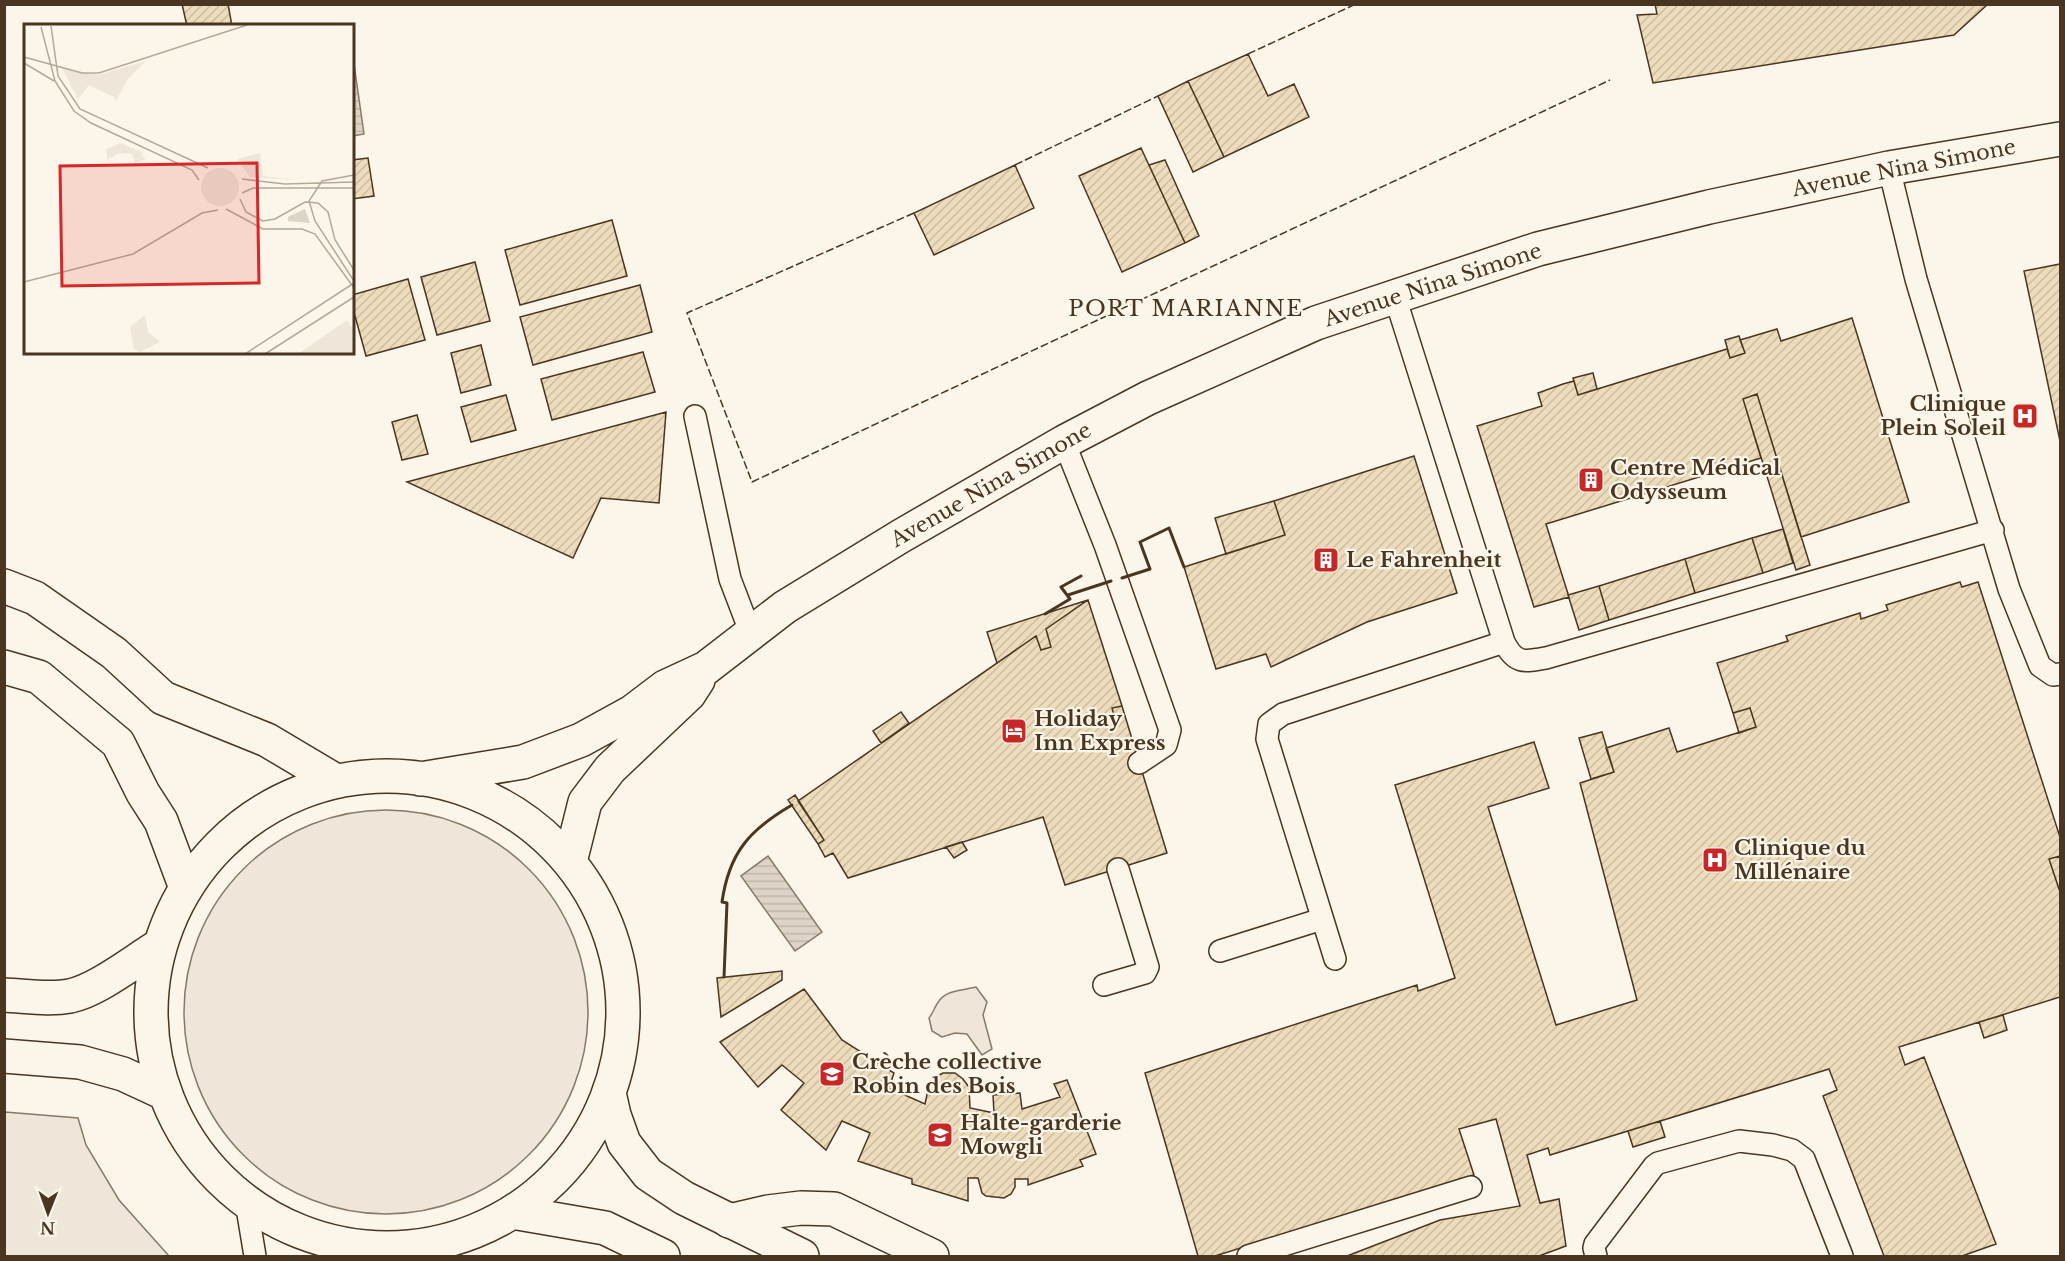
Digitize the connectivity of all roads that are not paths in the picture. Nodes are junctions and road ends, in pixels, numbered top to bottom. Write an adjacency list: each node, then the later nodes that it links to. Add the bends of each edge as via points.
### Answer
1 (2061, 139): 2 (street, Avenue Nina Simone)
2 (1889, 168): 3 (street, Avenue Nina Simone, via 1538,249); 6 (lane, via 1916,279)
3 (1395, 297): 5 (street, Avenue Nina Simone, via 1316,323 1148,398); 9 (lane)
4 (695, 416): 8 (lane, via 729,579)
5 (1064, 442): 8 (street, Avenue Nina Simone, via 901,536 785,608); 13 (lane, via 1170,730 1166,745)
6 (1993, 530): 9 (lane, via 1546,658 1526,662 1511,656); 12 (lane, via 2009,589 2040,666 2053,675)
7 (4, 586): 15 (street, via 35,598 114,653 164,698 267,740)
8 (751, 634): 11 (street, Avenue Nina Simone)
9 (1504, 642): 19 (lane, via 1283,714 1269,724 1267,739)
10 (4, 667): 18 (street, via 39,678 118,744 161,821)
11 (706, 668): 14 (street, Avenue Nina Simone, via 665,687 632,712 581,740 523,762); 16 (street, Avenue Nina Simone, via 689,694 610,769 585,802)
12 (2061, 674)
13 (1139, 763)
14 (420, 779): 15 (street); 16 (street, via 482,796 536,829)
15 (336, 781): 18 (street, via 281,798 241,826 197,871)
16 (570, 862): 27 (street, via 588,887 616,952 623,1023)
17 (1119, 869): 23 (lane, via 1148,967 1145,973)
18 (186, 888): 20 (street, via 169,917)
19 (1322, 919): 21 (lane); 22 (lane)
20 (159, 946): 24 (street, via 70,996); 26 (street, via 150,1019 153,1052)
21 (1220, 951)
22 (1335, 959)
23 (1104, 985)
24 (4, 995)
25 (4, 1056): 26 (street, via 80,1062 123,1074)
26 (164, 1093): 29 (street, via 197,1153)
27 (609, 1093): 30 (street, via 571,1161); 31 (street, via 624,1143 648,1174)
28 (1471, 1187): 37 (lane)
29 (246, 1202): 32 (street); 33 (lane)
30 (512, 1212): 32 (street, via 450,1240); 34 (street, via 605,1228)
31 (729, 1221): 35 (street); 36 (street, via 801,1208 834,1209)
32 (341, 1251)
33 (255, 1257)
34 (663, 1257)
35 (802, 1257)
36 (932, 1257)
37 (1248, 1257)
38 (1596, 1257): 39 (lane, via 1595,1244 1654,1166 1739,1141 1792,1150 1804,1159)
39 (1842, 1257)

